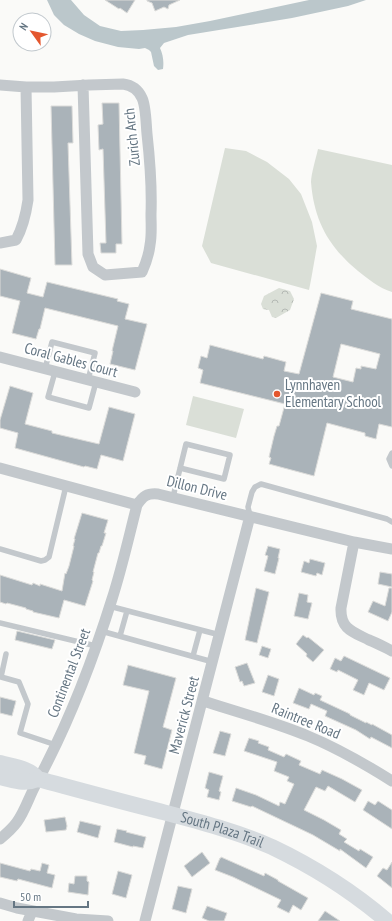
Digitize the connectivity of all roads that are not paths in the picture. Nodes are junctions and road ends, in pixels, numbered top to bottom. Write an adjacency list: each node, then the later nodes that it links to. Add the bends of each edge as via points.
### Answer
1 (0, 85): 3 (street, Zurich Arch)
2 (83, 85): 2 (street, Zurich Arch, via 127,84 143,99 152,196 150,245 148,259 142,272 105,275 93,267 88,254); 3 (street, Zurich Arch)
3 (26, 86): 4 (street, via 26,214 16,240)
4 (0, 243)
5 (0, 357): 6 (street, Coral Gables Court)
6 (50, 370): 7 (street, Coral Gables Court); 7 (lane, via 48,398 89,408); 7 (lane, via 52,342 95,353)
7 (92, 381): 8 (street, Coral Gables Court)
8 (135, 392)
9 (392, 453): 10 (lane, via 389,459)
10 (392, 466)
11 (0, 468): 13 (street)
12 (180, 468): 12 (lane, via 186,444 230,455 224,478); 14 (lane)
13 (66, 486): 15 (street); 19 (lane, via 48,557 45,560)
14 (173, 497): 15 (street, Dillon Drive, via 151,493); 16 (street, Dillon Drive)
15 (137, 505): 21 (street, Continental Street)
16 (250, 516): 17 (lane, via 248,507 252,492 255,486 261,484); 18 (street, Dillon Drive); 26 (street, Maverick Street)
17 (392, 522)
18 (354, 542): 20 (street, Dillon Drive); 29 (street, via 340,614 342,621 352,632)
19 (0, 549)
20 (392, 549)
21 (109, 606): 22 (lane); 25 (street, Continental Street)
22 (127, 611): 24 (lane); 27 (lane)
23 (0, 623): 28 (lane)
24 (200, 630): 26 (lane); 31 (lane)
25 (101, 631): 27 (lane); 28 (street, Continental Street)
26 (220, 635): 32 (street, Maverick Street)
27 (120, 636): 31 (lane)
28 (96, 646): 34 (street, Continental Street)
29 (392, 651)
30 (6, 654): 34 (lane, via 1,677 19,682 28,704 20,733)
31 (193, 656): 32 (lane)
32 (213, 662): 33 (street, Maverick Street)
33 (203, 701): 38 (street, Raintree Road, via 308,736); 39 (street, Maverick Street)
34 (56, 745): 37 (street, Continental Street)
35 (0, 763): 37 (main road, South Plaza Trail, via 27,770)
36 (0, 777): 37 (main road, South Plaza Trail, via 24,783)
37 (38, 779): 39 (main road, South Plaza Trail); 40 (street, Continental Street, via 24,811 10,831)
38 (392, 781)
39 (173, 815): 44 (street, Maverick Street); 45 (main road, South Plaza Trail, via 239,834 302,862 350,892)
40 (0, 839)
41 (0, 903): 42 (street)
42 (30, 916): 43 (street)
43 (108, 921)
44 (145, 921)
45 (387, 921)

